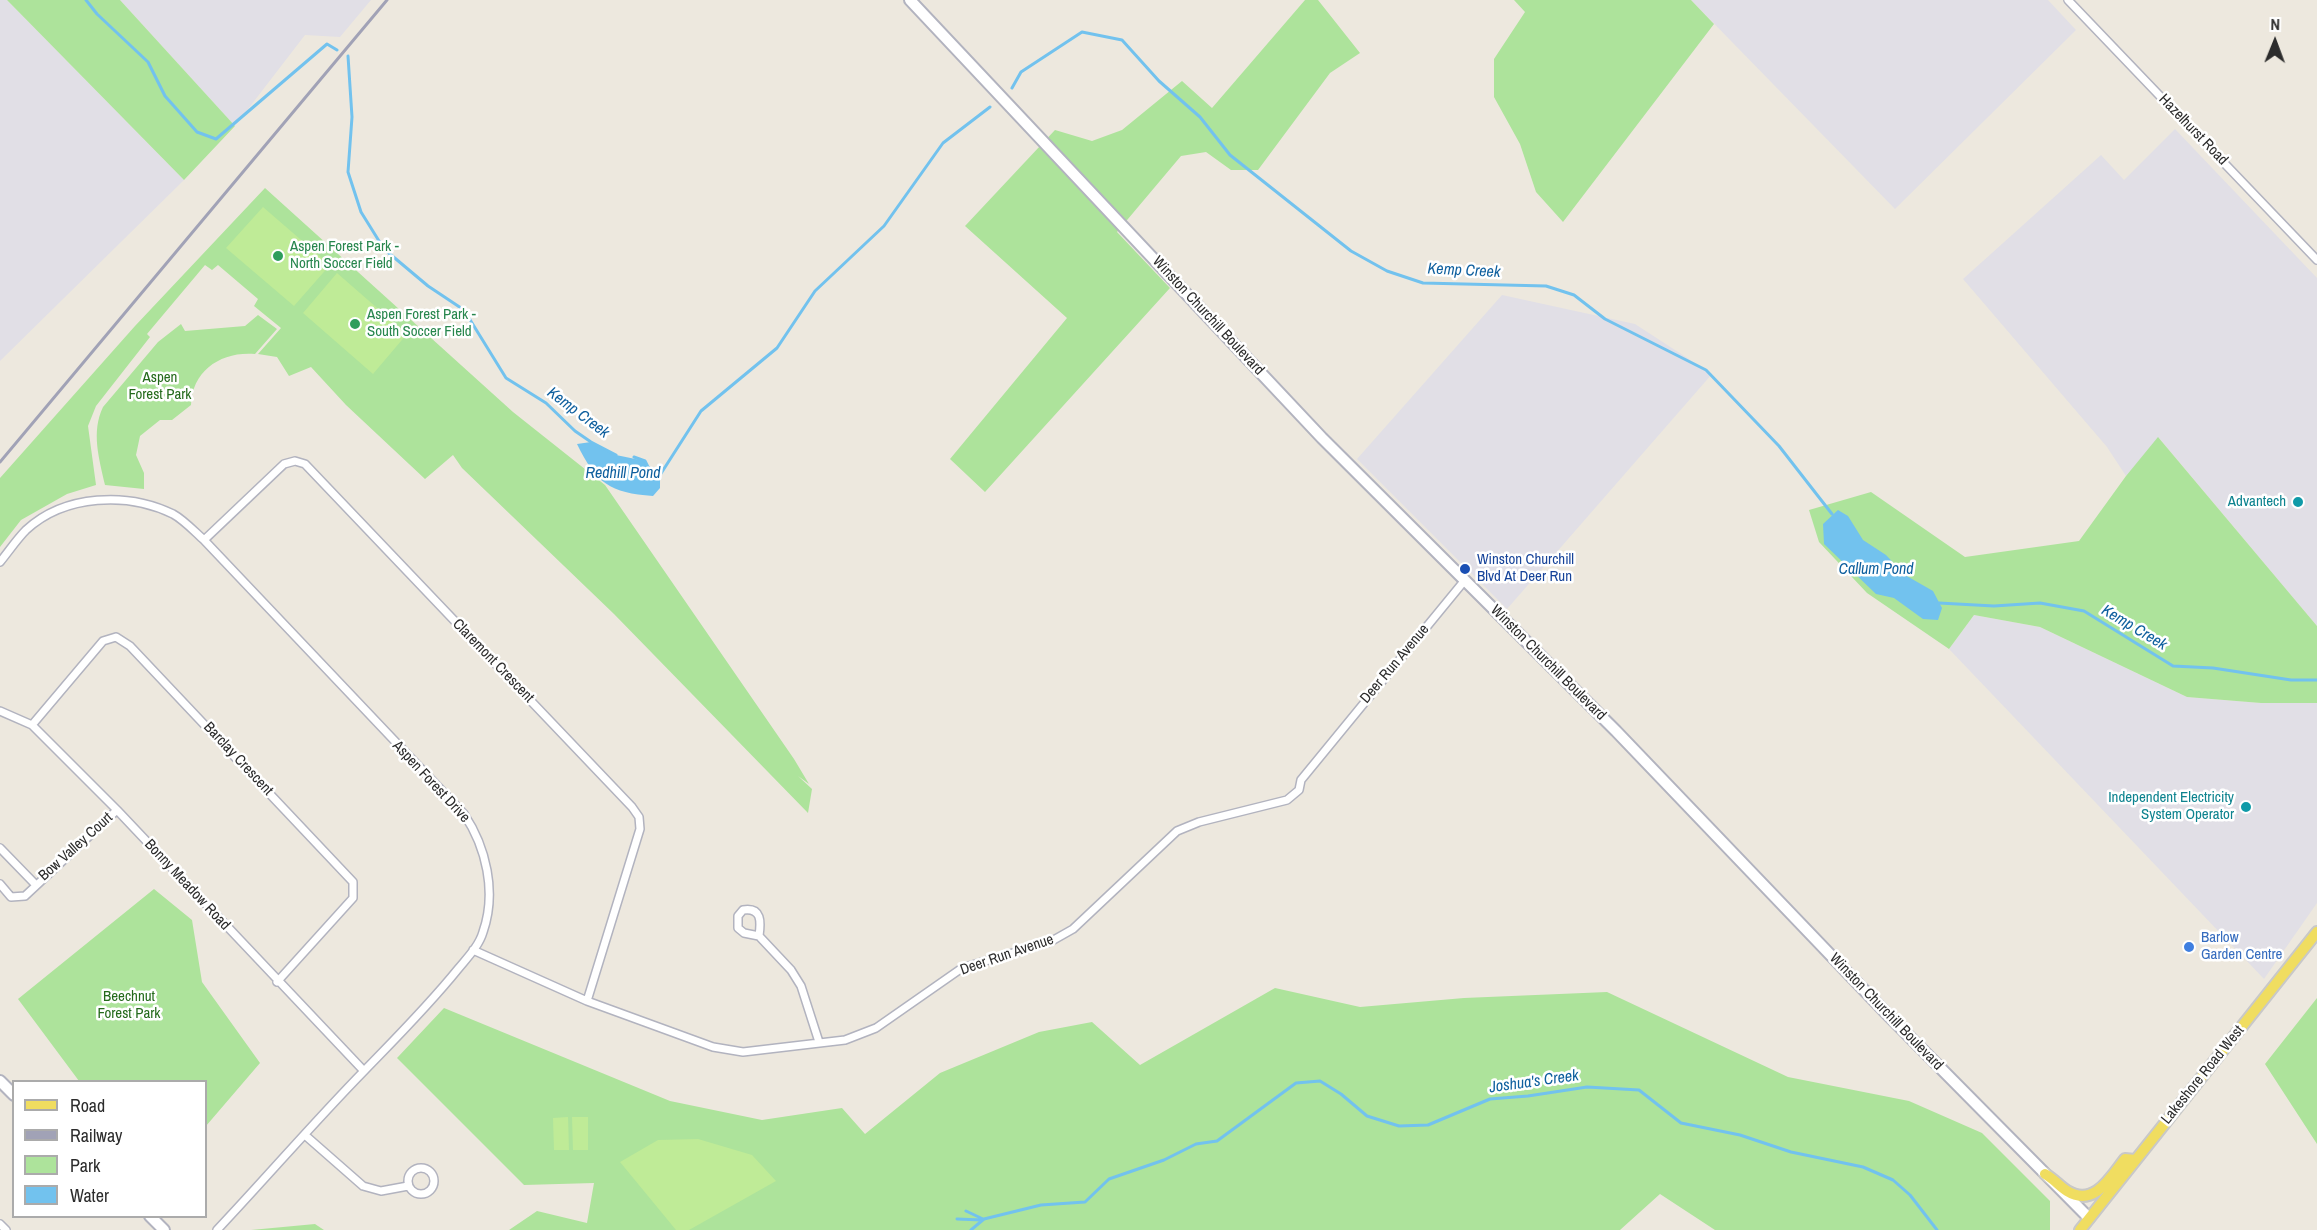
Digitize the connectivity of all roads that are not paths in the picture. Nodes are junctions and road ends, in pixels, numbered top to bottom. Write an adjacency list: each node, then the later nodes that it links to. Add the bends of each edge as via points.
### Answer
1 (910, 0): 6 (main road, Winston Churchill Boulevard, via 1322,438)
2 (2068, 0): 3 (street, Hazelhurst Road)
3 (2317, 260)
4 (204, 540): 5 (street, Aspen Forest Drive, via 176,515 152,505 116,499 80,502 27,529); 15 (street, Aspen Forest Drive, via 464,814 485,856 488,896 483,932); 17 (street, Claremont Crescent, via 284,464 305,464 633,807 640,829)
5 (0, 562)
6 (1465, 580): 18 (street, Deer Run Avenue, via 1301,780 1299,790 1287,800 1177,831 1073,929 1050,942 962,968 861,1035); 24 (main road, Winston Churchill Boulevard)
7 (0, 711): 8 (street, Bonny Meadow Road)
8 (32, 725): 9 (street, Bonny Meadow Road); 16 (street, Barclay Crescent, via 103,640 116,637 130,646 353,882 353,898)
9 (117, 810): 12 (street, Bow Valley Court); 16 (street, Bonny Meadow Road)
10 (0, 848): 12 (street, Bow Valley Court)
11 (0, 884): 12 (street, Bow Valley Court, via 15,899 25,896)
12 (35, 884)
13 (2317, 932): 23 (main road, Lakeshore Road West)
14 (759, 936): 18 (street, via 801,986)
15 (473, 950): 17 (street, Deer Run Avenue); 19 (street, Aspen Forest Drive, via 426,1008)
16 (277, 982): 19 (street, Bonny Meadow Road)
17 (587, 1001): 18 (street, Deer Run Avenue, via 731,1051)
18 (819, 1042)
19 (364, 1071): 22 (street, Aspen Forest Drive)
20 (0, 1081): 21 (main road)
21 (12, 1093)
22 (306, 1136): 25 (street, via 363,1186 381,1191); 31 (street, Aspen Forest Drive)
23 (2135, 1160): 24 (main road, via 2126,1159 2105,1186 2090,1195 2068,1192); 27 (main road, Lakeshore Road West)
24 (2045, 1174): 27 (main road, Winston Churchill Boulevard)
25 (408, 1186): 25 (street, via 413,1192 426,1193 434,1184 433,1175 426,1168 413,1169)
26 (152, 1218): 30 (main road)
27 (2089, 1218): 32 (main road, Lakeshore Road West)
28 (0, 1224): 29 (street)
29 (6, 1230)
30 (164, 1230)
31 (217, 1230)
32 (2080, 1230)

